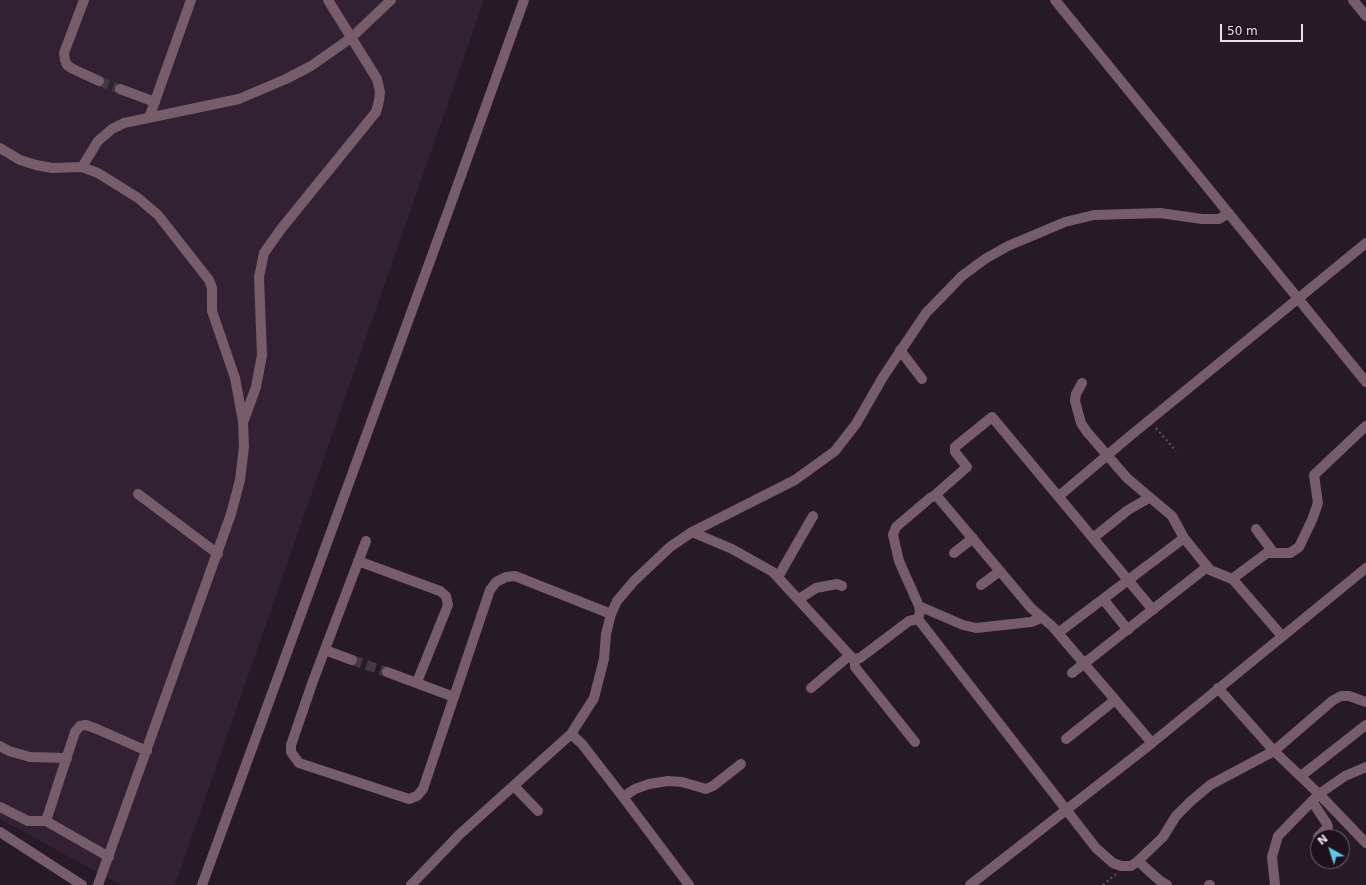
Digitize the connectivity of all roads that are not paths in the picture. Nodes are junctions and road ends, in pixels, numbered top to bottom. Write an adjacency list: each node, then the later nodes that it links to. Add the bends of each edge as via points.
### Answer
1 (84, 0): 10 (street, via 64,53 65,60 67,65)
2 (190, 0): 12 (street)
3 (328, 0): 9 (street)
4 (391, 0): 9 (street)
5 (524, 0): 97 (street)
6 (1055, 0): 16 (street)
7 (1354, 0): 8 (street)
8 (1366, 16)
9 (351, 38): 13 (street, via 311,66 260,91 239,99); 23 (street, via 377,79 380,101 376,112 264,253 259,277 262,355 256,387)
10 (99, 80)
11 (120, 89): 12 (street)
12 (155, 102): 13 (street)
13 (149, 118): 15 (street, via 112,129 98,141)
14 (0, 148): 15 (street, via 20,160 52,168)
15 (82, 167): 23 (street, via 98,173 124,189 158,215 210,280 212,311 235,378)
16 (1229, 212): 18 (street); 19 (street, via 1219,219 1160,213 1094,215 1064,222 1008,246 962,276 926,313)
17 (1366, 243): 18 (street)
18 (1299, 299): 22 (street); 25 (street)
19 (900, 350): 20 (street); 32 (street, via 856,424 835,451 796,480)
20 (922, 379)
21 (1082, 382): 25 (street, via 1076,394 1077,413)
22 (1366, 382)
23 (243, 421): 39 (street, via 244,447 240,480)
24 (1366, 426): 37 (street, via 1314,475 1318,503 1299,547 1290,553)
25 (1106, 456): 28 (street); 29 (street)
26 (138, 494): 39 (street)
27 (935, 496): 28 (street, via 967,467 955,452 955,447 992,417); 33 (street, via 938,496); 51 (street, via 896,527 893,535 899,561)
28 (1059, 496): 34 (street)
29 (1149, 498): 34 (street, via 1128,510); 35 (street, via 1172,516)
30 (813, 516): 44 (street)
31 (1256, 529): 37 (street)
32 (692, 532): 44 (street, via 732,549); 53 (street, via 653,561 618,601)
33 (973, 538): 38 (street); 43 (street)
34 (1093, 538): 46 (street)
35 (1184, 538): 41 (street); 46 (street)
36 (366, 540): 40 (street)
37 (1273, 552): 45 (street, via 1264,555)
38 (954, 553)
39 (218, 554): 77 (street)
40 (358, 561): 59 (street); 65 (street, via 440,591 446,596 448,605)
41 (1207, 567): 45 (street, via 1214,573); 52 (street)
42 (1366, 568): 58 (street)
43 (1000, 571): 47 (street); 54 (street)
44 (778, 577): 49 (street)
45 (1232, 579): 58 (street)
46 (1128, 580): 50 (street); 52 (street)
47 (981, 585)
48 (842, 586): 49 (street, via 837,584 816,588)
49 (799, 599): 60 (street)
50 (1103, 599): 56 (street); 57 (street)
51 (919, 606): 54 (street, via 976,628 1031,622); 55 (street)
52 (1153, 610): 56 (street)
53 (611, 614): 68 (street, via 515,576 506,576 496,582 490,590); 72 (street, via 604,659 594,698)
54 (1041, 618): 57 (street)
55 (918, 619): 60 (street, via 909,621 860,658); 87 (street)
56 (1128, 630): 62 (street)
57 (1058, 633): 62 (street)
58 (1282, 636): 67 (street)
59 (325, 650): 61 (street); 68 (street, via 291,745 291,752 299,763 410,798 416,796 423,789)
60 (852, 658): 66 (street); 74 (street, via 855,667)
61 (352, 660)
62 (1084, 664): 64 (street); 69 (street)
63 (387, 672): 65 (street)
64 (1072, 673)
65 (417, 682): 68 (street)
66 (812, 688)
67 (1218, 688): 75 (street); 78 (street)
68 (454, 697)
69 (1115, 700): 73 (street); 75 (street)
70 (1366, 702): 78 (street, via 1341,696)
71 (1366, 725): 82 (street)
72 (571, 734): 83 (street); 84 (street, via 582,744)
73 (1066, 739)
74 (915, 742)
75 (1152, 743): 87 (street)
76 (0, 746): 79 (street, via 30,757)
77 (147, 751): 79 (street, via 86,725 80,726 75,732); 93 (street)
78 (1274, 751): 82 (street); 94 (street, via 1210,785 1176,816 1163,837)
79 (67, 758): 89 (street)
80 (741, 764): 84 (street, via 706,789 668,781 649,784)
81 (1366, 767): 85 (street, via 1345,776)
82 (1301, 776): 85 (street)
83 (514, 786): 88 (street); 98 (street, via 460,834)
84 (623, 797): 99 (street)
85 (1316, 797): 90 (street, via 1328,827); 92 (street); 102 (street, via 1286,826 1276,842 1272,857)
86 (0, 807): 89 (street, via 28,821)
87 (1067, 810): 94 (street, via 1096,848 1113,863 1131,866); 100 (street)
88 (538, 811)
89 (46, 821): 93 (street)
90 (1326, 829)
91 (0, 832): 95 (street)
92 (1366, 843)
93 (108, 857): 96 (street)
94 (1138, 861): 101 (street)
95 (82, 885)
96 (98, 885)
97 (202, 885)
98 (411, 885)
99 (688, 885)
100 (970, 885)
101 (1167, 885)
102 (1275, 885)

